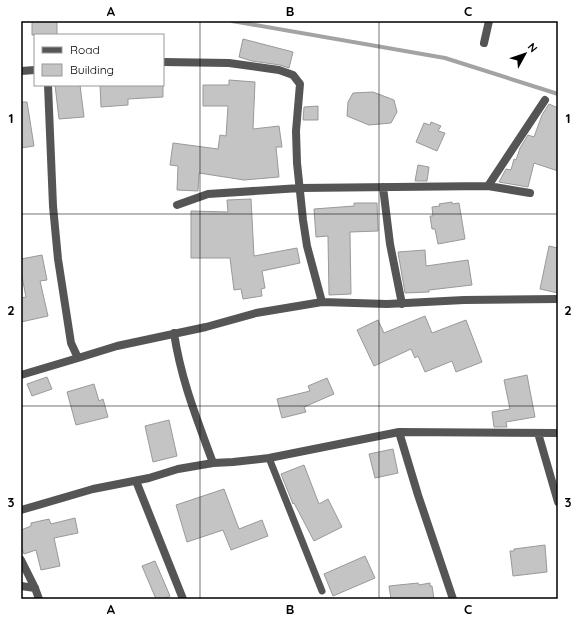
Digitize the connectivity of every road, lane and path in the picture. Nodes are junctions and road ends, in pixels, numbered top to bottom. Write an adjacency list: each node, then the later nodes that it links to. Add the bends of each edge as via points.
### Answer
1 (489, 21): 2 (street)
2 (484, 43)
3 (164, 62): 10 (street, via 229,63 279,70 294,75 300,84 296,131)
4 (34, 70): 5 (street)
5 (21, 71)
6 (48, 86): 17 (street, via 58,259 71,343)
7 (546, 100): 8 (street)
8 (488, 186): 9 (street); 11 (street)
9 (383, 187): 10 (street); 15 (street, via 390,244)
10 (300, 188): 12 (street, via 208,194); 14 (street, via 307,246)
11 (530, 193)
12 (176, 205)
13 (558, 299): 15 (street, via 464,300)
14 (322, 302): 15 (street); 16 (street, via 256,313)
15 (402, 304)
16 (174, 333): 17 (street); 23 (street, via 186,390)
17 (78, 358): 18 (street)
18 (21, 375)
19 (399, 432): 20 (street); 22 (street); 33 (street)
20 (538, 433): 21 (street); 25 (street)
21 (558, 433)
22 (269, 458): 23 (street); 30 (lane)
23 (213, 463): 24 (street, via 178,469)
24 (136, 481): 26 (street, via 93,489); 32 (street)
25 (558, 502)
26 (21, 510)
27 (21, 560): 29 (street)
28 (21, 586): 29 (street)
29 (35, 588): 31 (street)
30 (322, 591)
31 (39, 599)
32 (183, 599)
33 (453, 599)

